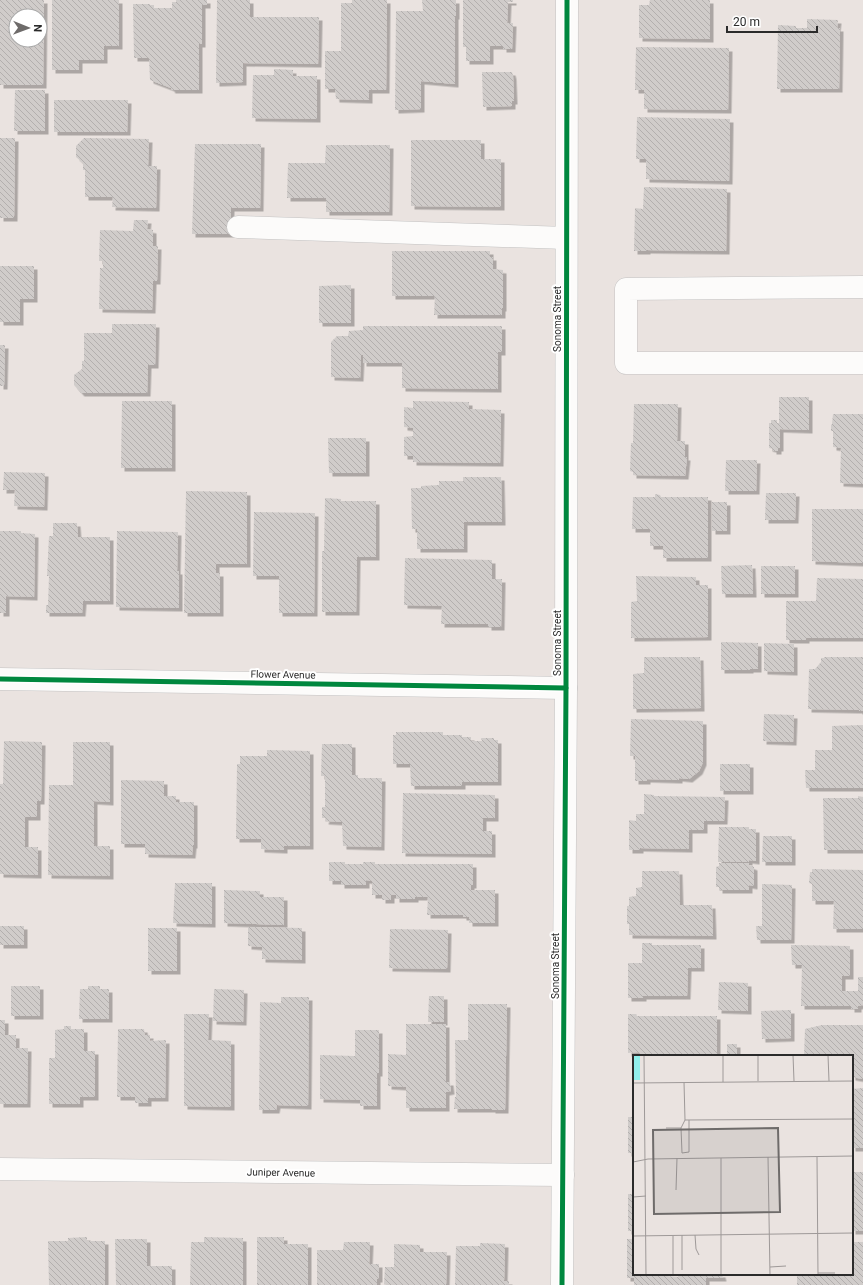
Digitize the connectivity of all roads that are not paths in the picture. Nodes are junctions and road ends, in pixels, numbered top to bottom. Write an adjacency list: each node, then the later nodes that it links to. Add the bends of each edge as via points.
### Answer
1 (567, 0): 3 (street, Sonoma Street)
2 (238, 227): 3 (street)
3 (566, 238): 7 (street, Sonoma Street)
4 (863, 287): 5 (street, via 626,289 626,363)
5 (863, 363)
6 (0, 679): 7 (street, Flower Avenue)
7 (566, 688): 9 (street, Sonoma Street)
8 (0, 1169): 9 (street, Juniper Avenue)
9 (563, 1175): 10 (street, Sonoma Street)
10 (562, 1285)

